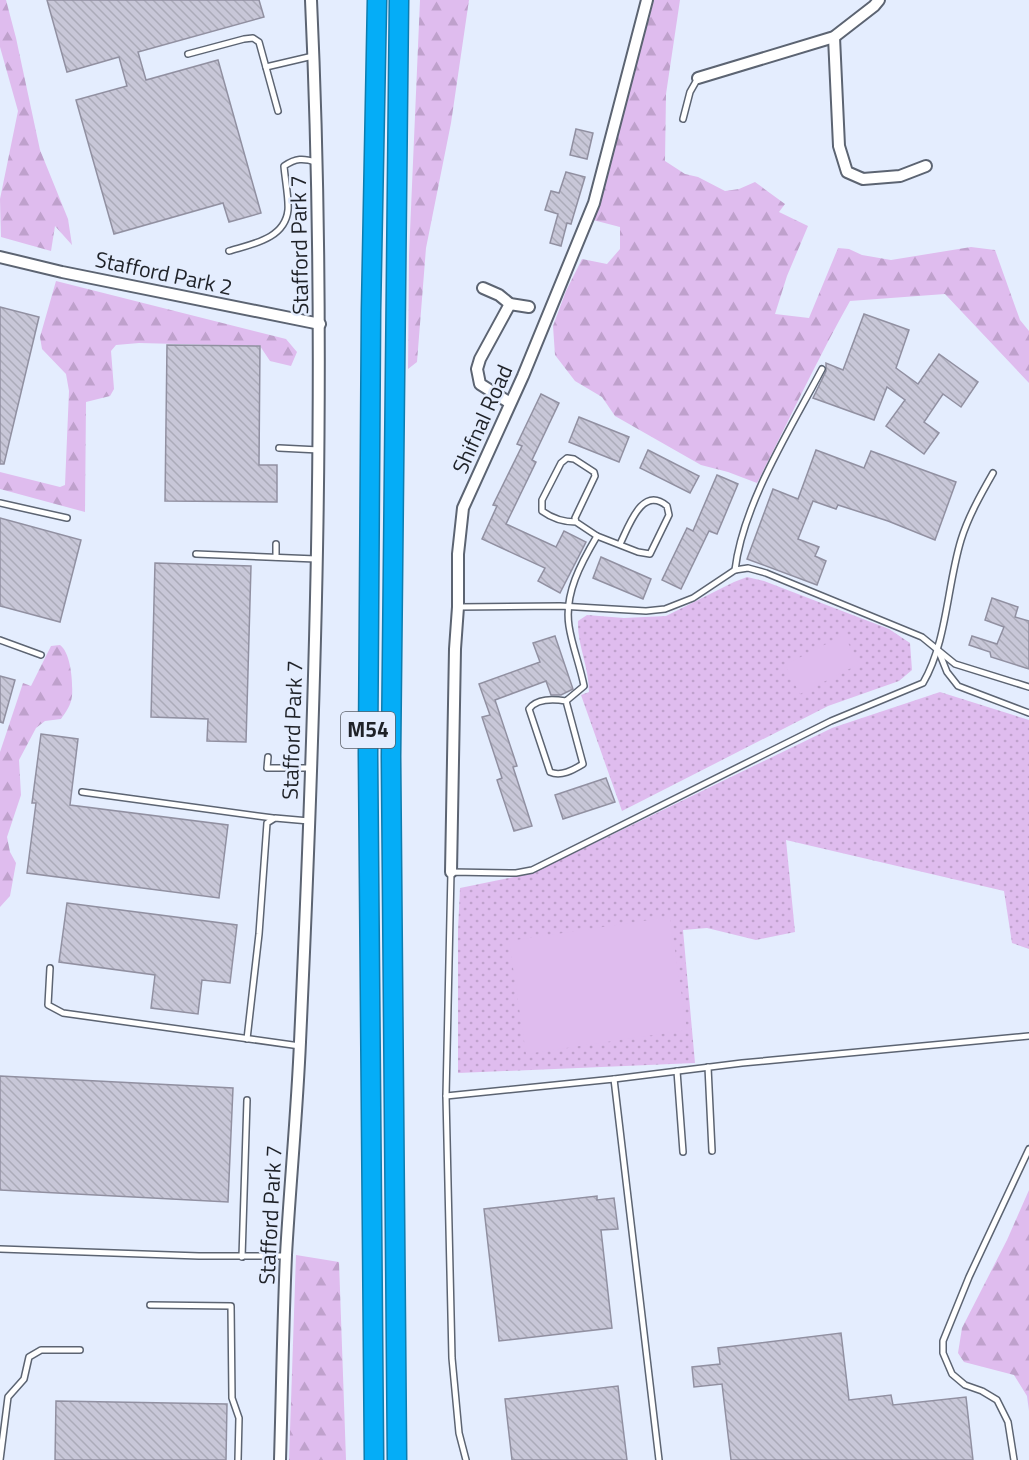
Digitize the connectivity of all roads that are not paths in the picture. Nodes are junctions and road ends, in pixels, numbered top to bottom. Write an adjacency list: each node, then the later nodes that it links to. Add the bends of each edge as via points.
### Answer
1 (311, 0): 8 (street, Stafford Park 7)
2 (376, 0): 70 (highway, M54, via 368,754)
3 (399, 0): 71 (highway, M54, via 391,744)
4 (647, 0): 22 (street, Shifnal Road, via 594,203)
5 (879, 0): 6 (street)
6 (834, 37): 10 (street); 14 (street, via 839,146 847,172 863,180 900,176)
7 (188, 54): 9 (lane, via 253,38 259,42)
8 (313, 56): 9 (lane); 13 (street, Stafford Park 7)
9 (266, 67): 11 (lane)
10 (698, 78): 12 (lane)
11 (278, 111)
12 (683, 119)
13 (316, 162): 15 (lane, via 295,159 284,166 288,209 277,231 266,240); 20 (street, Stafford Park 7)
14 (926, 166)
15 (229, 251)
16 (0, 257): 20 (street, Stafford Park 2)
17 (483, 288): 18 (street)
18 (510, 304): 19 (street); 22 (street, via 477,369 480,384)
19 (529, 307)
20 (320, 324): 24 (street, Stafford Park 7)
21 (822, 369): 35 (lane, via 761,485)
22 (510, 403): 36 (street, Shifnal Road, via 463,508)
23 (279, 448): 24 (lane)
24 (319, 450): 34 (street, Stafford Park 7)
25 (993, 473): 39 (lane, via 961,539)
26 (0, 503): 27 (lane)
27 (67, 518)
28 (576, 522): 28 (lane, via 595,476 567,458 542,500 542,511 566,522); 29 (lane)
29 (597, 537): 31 (lane); 37 (lane, via 572,586)
30 (276, 544): 33 (lane)
31 (620, 544): 31 (lane, via 650,554 669,515 667,506 647,500)
32 (196, 554): 33 (lane)
33 (276, 558): 34 (lane)
34 (316, 559): 45 (street, Stafford Park 7)
35 (735, 570): 37 (lane, via 693,598 665,609); 39 (lane, via 748,568 766,573 922,637)
36 (458, 607): 37 (lane); 49 (street, Shifnal Road)
37 (570, 607): 42 (lane, via 569,627 584,686)
38 (0, 640): 40 (lane)
39 (937, 648): 41 (lane, via 955,664); 43 (lane, via 958,686); 49 (lane, via 924,683 831,721 532,870)
40 (41, 655)
41 (1029, 687)
42 (566, 701): 42 (lane, via 582,764 555,775 550,772 529,708 538,702)
43 (1029, 713)
44 (268, 757): 45 (lane, via 267,768)
45 (310, 768): 48 (street, Stafford Park 7)
46 (82, 792): 47 (lane)
47 (275, 818): 48 (lane); 52 (lane, via 267,823)
48 (309, 821): 53 (street, Stafford Park 7)
49 (451, 872): 57 (lane)
50 (50, 968): 52 (lane, via 48,1005 63,1012)
51 (1029, 1036): 54 (lane)
52 (247, 1039): 53 (lane)
53 (300, 1046): 64 (street, Stafford Park 7)
54 (708, 1067): 55 (lane); 60 (lane)
55 (677, 1071): 56 (lane); 61 (lane)
56 (614, 1079): 57 (lane); 73 (lane)
57 (446, 1096): 72 (lane, via 453,1358 459,1433)
58 (247, 1100): 63 (lane)
59 (1029, 1149): 74 (lane, via 943,1341 943,1353 952,1374 965,1385 997,1400 1008,1422)
60 (712, 1151)
61 (683, 1152)
62 (0, 1249): 63 (lane)
63 (242, 1257): 64 (lane)
64 (286, 1257): 69 (street, Stafford Park 7)
65 (150, 1305): 68 (lane, via 231,1306 232,1398 239,1418)
66 (80, 1350): 67 (lane, via 41,1350 29,1357 24,1379 8,1397)
67 (0, 1460)
68 (238, 1460)
69 (280, 1460)
70 (374, 1460)
71 (398, 1460)
72 (466, 1460)
73 (659, 1460)
74 (1014, 1460)

